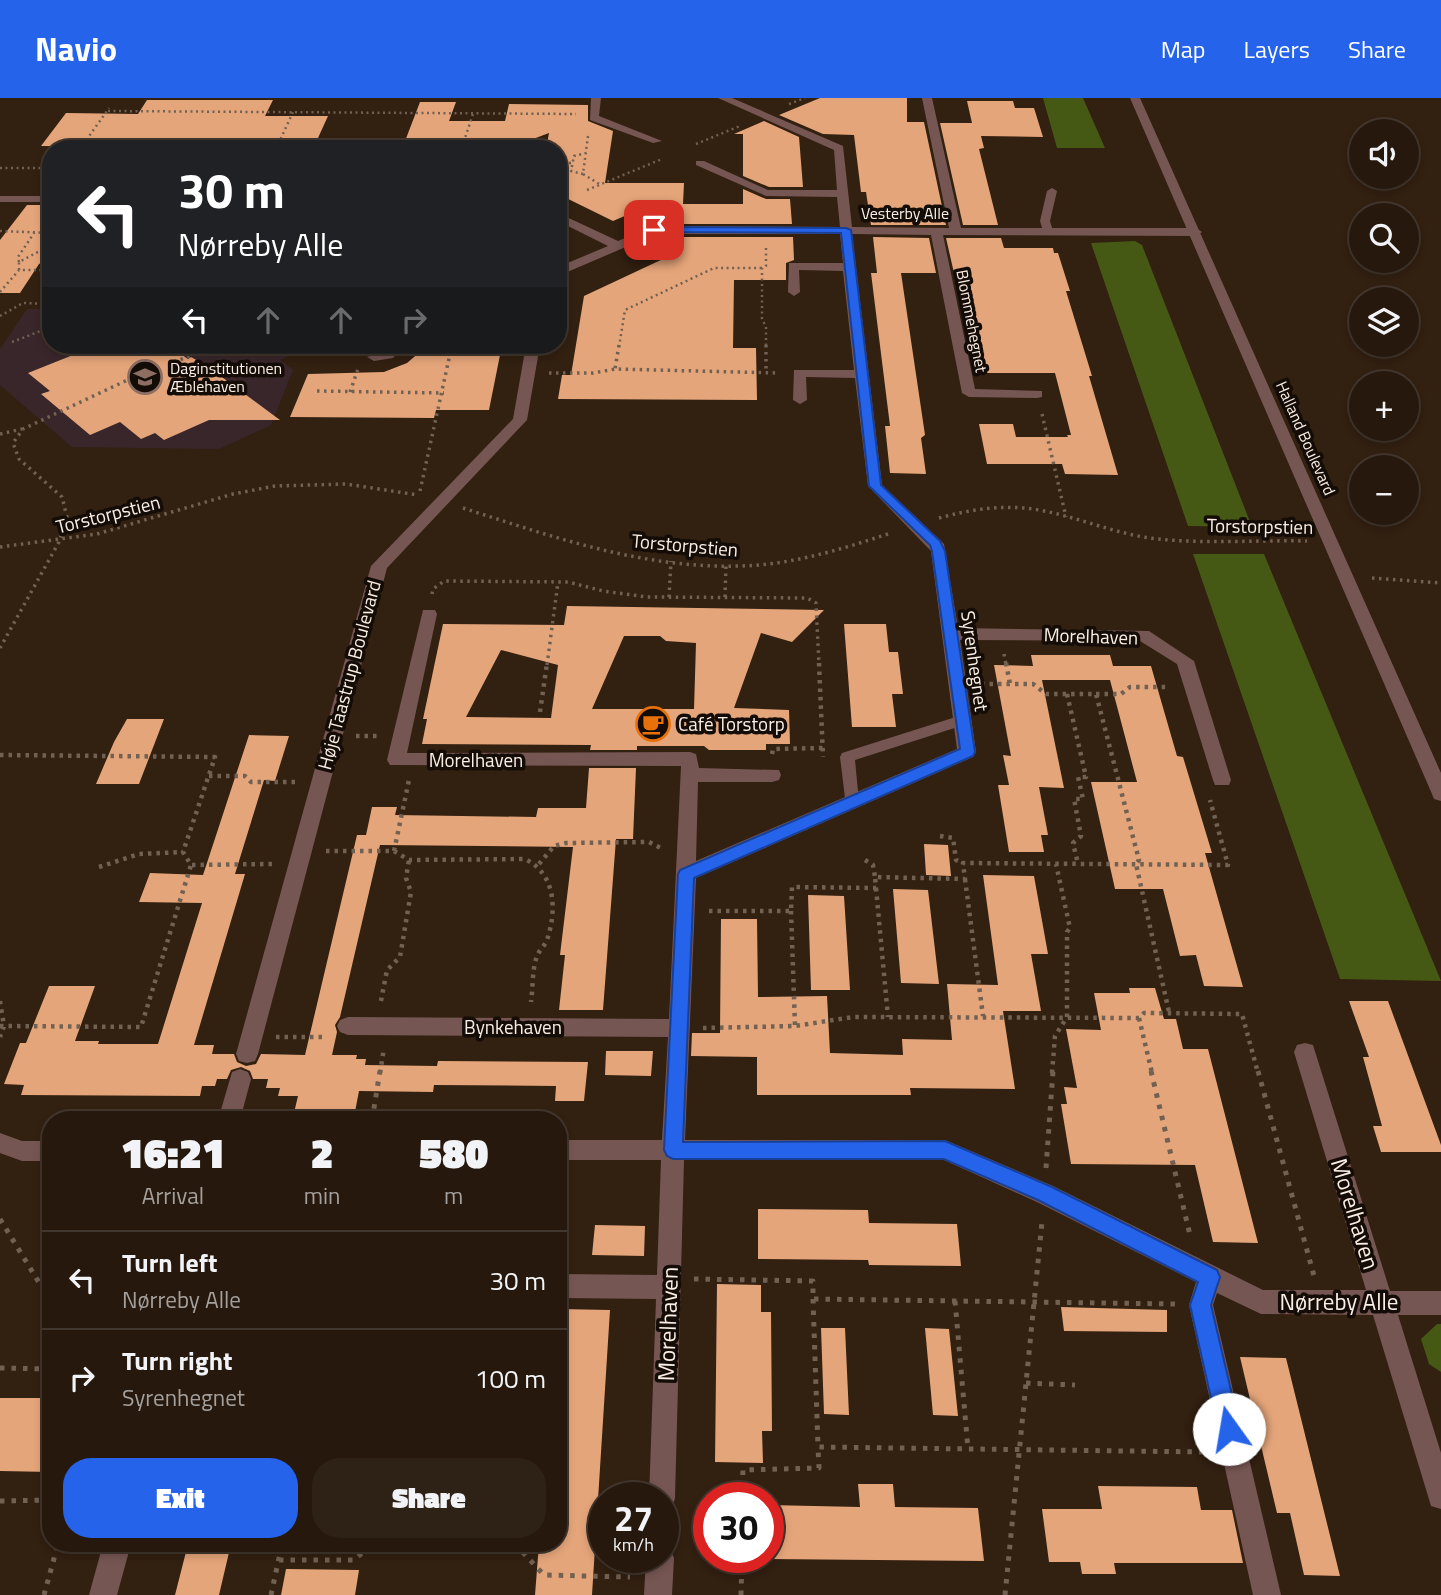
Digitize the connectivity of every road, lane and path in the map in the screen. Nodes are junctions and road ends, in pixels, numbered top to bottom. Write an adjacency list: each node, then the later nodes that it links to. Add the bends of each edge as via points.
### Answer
1 (596, 98): 7 (street)
2 (723, 98): 21 (street, Syrenhegnet, via 839,148)
3 (928, 98): 27 (street)
4 (1135, 98): 32 (street, Halland Boulevard)
5 (294, 111): 6 (path); 8 (path, via 109,109); 9 (path)
6 (473, 114): 7 (path); 10 (path)
7 (594, 116): 11 (street); 12 (path, via 587,120)
8 (87, 140)
9 (280, 140)
10 (461, 140)
11 (657, 141)
12 (586, 153): 14 (path, via 574,156); 18 (path)
13 (567, 163): 14 (path)
14 (572, 163): 18 (path, via 571,171)
15 (700, 163): 21 (street, via 766,193)
16 (0, 168): 17 (path)
17 (42, 168)
18 (583, 174): 19 (path)
19 (601, 185)
20 (1052, 191): 29 (lane, via 1045,221)
21 (842, 194): 25 (street, Syrenhegnet)
22 (0, 199): 23 (street)
23 (42, 199)
24 (567, 220): 33 (street)
25 (846, 230): 26 (street, Vesterby Alle); 33 (street, Vesterby Alle, via 654,230); 36 (street, Syrenhegnet)
26 (936, 230): 27 (street, Vesterby Alle); 60 (street, Blommehegnet, via 968,393)
27 (956, 230): 29 (street, Vesterby Alle)
28 (0, 231): 30 (path)
29 (1048, 231): 32 (street, Vesterby Alle)
30 (34, 232): 31 (path); 35 (path)
31 (42, 232)
32 (1196, 232): 68 (street, Halland Boulevard)
33 (618, 246): 37 (street)
34 (42, 250): 35 (path)
35 (19, 262): 38 (path)
36 (849, 267): 41 (street, via 793,266); 56 (street, Syrenhegnet)
37 (567, 268)
38 (19, 270): 39 (path); 40 (path)
39 (42, 270)
40 (0, 292)
41 (794, 292)
42 (42, 304): 43 (path, via 23,303)
43 (0, 316)
44 (41, 331): 45 (path)
45 (12, 342)
46 (196, 354): 51 (path)
47 (389, 354): 50 (street)
48 (451, 354): 59 (path)
49 (532, 354): 53 (street, Høje Taastrup Boulevard)
50 (374, 357)
51 (174, 362)
52 (615, 369): 53 (path); 54 (path); 54 (path, via 625,310 713,268 762,268)
53 (528, 373): 65 (street, Høje Taastrup Boulevard, via 520,420)
54 (766, 373): 55 (path)
55 (799, 373): 56 (street); 61 (street)
56 (862, 374): 67 (street, Syrenhegnet, via 875,486)
57 (136, 376): 62 (path)
58 (317, 391): 59 (path)
59 (444, 393): 64 (path)
60 (1037, 394): 66 (path)
61 (800, 401)
62 (23, 429): 63 (path); 69 (path, via 13,443 19,459 62,497 67,517)
63 (0, 434)
64 (418, 495): 65 (path, Torstorpstien); 69 (path, Torstorpstien, via 329,482 275,485)
65 (441, 500): 71 (path, Torstorpstien, via 578,544); 87 (street, Høje Taastrup Boulevard, via 379,566)
66 (1066, 518): 67 (path, Torstorpstien, via 1000,506 964,510); 68 (path, Torstorpstien, via 1157,539)
67 (916, 525): 72 (path, Torstorpstien, via 828,553); 79 (street, Syrenhegnet, via 939,551)
68 (1332, 541): 73 (street, Halland Boulevard)
69 (59, 542): 70 (path, Torstorpstien); 80 (path)
70 (0, 547)
71 (671, 561): 72 (path, Torstorpstien); 76 (path)
72 (726, 565): 77 (path)
73 (1347, 576): 75 (path); 99 (street, Halland Boulevard)
74 (558, 582): 76 (path, via 603,592); 78 (path, via 444,581 433,589); 85 (path)
75 (1441, 583)
76 (669, 597): 77 (path)
77 (725, 597): 89 (path, via 807,598 816,603)
78 (429, 614): 88 (street, Morelhaven)
79 (949, 634): 81 (street, Syrenhegnet); 82 (street, Morelhaven, via 1143,635 1185,661)
80 (0, 648)
81 (957, 684): 83 (path, via 1033,684 1046,694); 86 (street, Syrenhegnet)
82 (1193, 687): 84 (path, via 1130,687 1121,694); 97 (street, Morelhaven)
83 (1067, 694): 84 (path); 110 (path, via 1086,777 1078,777 1083,799 1074,799 1081,836 1073,843)
84 (1096, 694): 111 (path, via 1139,860)
85 (540, 712)
86 (962, 720): 91 (lane); 100 (street, Syrenhegnet, via 967,752)
87 (332, 736): 88 (path); 98 (street, Høje Taastrup Boulevard)
88 (401, 736): 92 (street, Morelhaven, via 396,760)
89 (822, 748): 91 (path, via 836,748); 93 (path); 95 (path, via 772,748)
90 (0, 755): 96 (path, via 215,757)
91 (847, 757): 100 (lane)
92 (413, 760): 94 (street, Morelhaven, via 690,759); 102 (path)
93 (823, 761)
94 (689, 775): 95 (street); 114 (street)
95 (772, 775)
96 (209, 776): 98 (path, via 245,776 251,782); 103 (path)
97 (1222, 780): 111 (path, via 1207,790 1228,865)
98 (320, 782): 104 (street, Høje Taastrup Boulevard)
99 (1441, 794)
100 (851, 802): 114 (street, Syrenhegnet)
101 (940, 836): 107 (path, via 953,838 956,860)
102 (394, 851): 104 (path); 105 (path)
103 (183, 852): 112 (path); 113 (path, via 139,854)
104 (299, 857): 112 (path); 133 (street, Høje Taastrup Boulevard)
105 (409, 860): 108 (path, via 525,859); 131 (path, via 405,878 411,892 400,957 387,970)
106 (865, 860): 115 (path, via 873,865)
107 (963, 863): 109 (path); 116 (path)
108 (539, 864): 114 (path, via 554,846 649,842); 128 (path, via 553,894 547,943 538,953)
109 (1056, 864): 110 (path); 124 (path, via 1070,928)
110 (1077, 864): 111 (path)
111 (1136, 864): 121 (path)
112 (191, 865): 126 (path, via 141,1027)
113 (99, 867)
114 (686, 868): 118 (street)
115 (875, 877): 116 (path); 117 (path)
116 (965, 879): 122 (path)
117 (876, 888): 119 (path, via 792,887); 123 (path)
118 (684, 911): 119 (path); 129 (street)
119 (791, 911): 127 (path)
120 (0, 1001): 126 (path)
121 (1169, 1012): 125 (path, via 1144,1013); 151 (path, via 1242,1014)
122 (984, 1016): 123 (path); 124 (path)
123 (888, 1017): 127 (path, via 808,1021)
124 (1067, 1017): 125 (path); 142 (path, via 1055,1036)
125 (1139, 1018): 144 (path)
126 (2, 1026): 132 (path)
127 (795, 1026): 129 (path)
128 (527, 1027): 129 (street, Bynkehaven); 131 (street, Bynkehaven)
129 (678, 1028): 140 (street)
130 (340, 1031): 131 (street, Bynkehaven); 133 (path)
131 (381, 1031): 137 (path)
132 (0, 1037)
133 (249, 1046)
134 (1305, 1052): 152 (street, Morelhaven)
135 (240, 1079): 136 (street)
136 (231, 1111)
137 (373, 1111)
138 (0, 1143): 141 (street, via 22,1151)
139 (567, 1150): 140 (street, Nørreby Alle)
140 (673, 1150): 142 (street, Nørreby Alle, via 945,1150); 145 (street, Morelhaven)
141 (42, 1151)
142 (1045, 1194): 144 (street, Nørreby Alle); 150 (path)
143 (0, 1219): 147 (path)
144 (1199, 1272): 151 (street, Nørreby Alle, via 1261,1302); 154 (street)
145 (670, 1283): 146 (street); 148 (path, via 813,1281); 163 (street, Morelhaven)
146 (567, 1286)
147 (42, 1288)
148 (813, 1299): 149 (path); 159 (path)
149 (955, 1301): 150 (path); 160 (path)
150 (1034, 1302): 154 (path); 157 (path)
151 (1321, 1302): 152 (street, Nørreby Alle)
152 (1382, 1303): 153 (street, Nørreby Alle); 165 (street, Morelhaven)
153 (1441, 1303)
154 (1200, 1305): 162 (street)
155 (0, 1368): 156 (path)
156 (42, 1369)
157 (1026, 1382): 158 (path); 161 (path)
158 (1075, 1385)
159 (818, 1447): 160 (path); 164 (path, via 819,1468 743,1469)
160 (968, 1449): 161 (path)
161 (1019, 1450): 162 (path); 180 (path)
162 (1234, 1452): 181 (street)
163 (663, 1482)
164 (743, 1482)
165 (1441, 1496)
166 (42, 1500): 167 (path)
167 (0, 1501)
168 (56, 1552): 176 (path)
169 (115, 1552): 177 (street)
170 (280, 1552): 173 (path)
171 (364, 1552): 173 (path, via 354,1560)
172 (522, 1552): 175 (path, via 544,1575)
173 (279, 1560): 178 (path)
174 (742, 1573): 179 (path)
175 (659, 1577)
176 (44, 1595)
177 (103, 1595)
178 (271, 1595)
179 (741, 1595)
180 (1004, 1595)
181 (1267, 1595)

